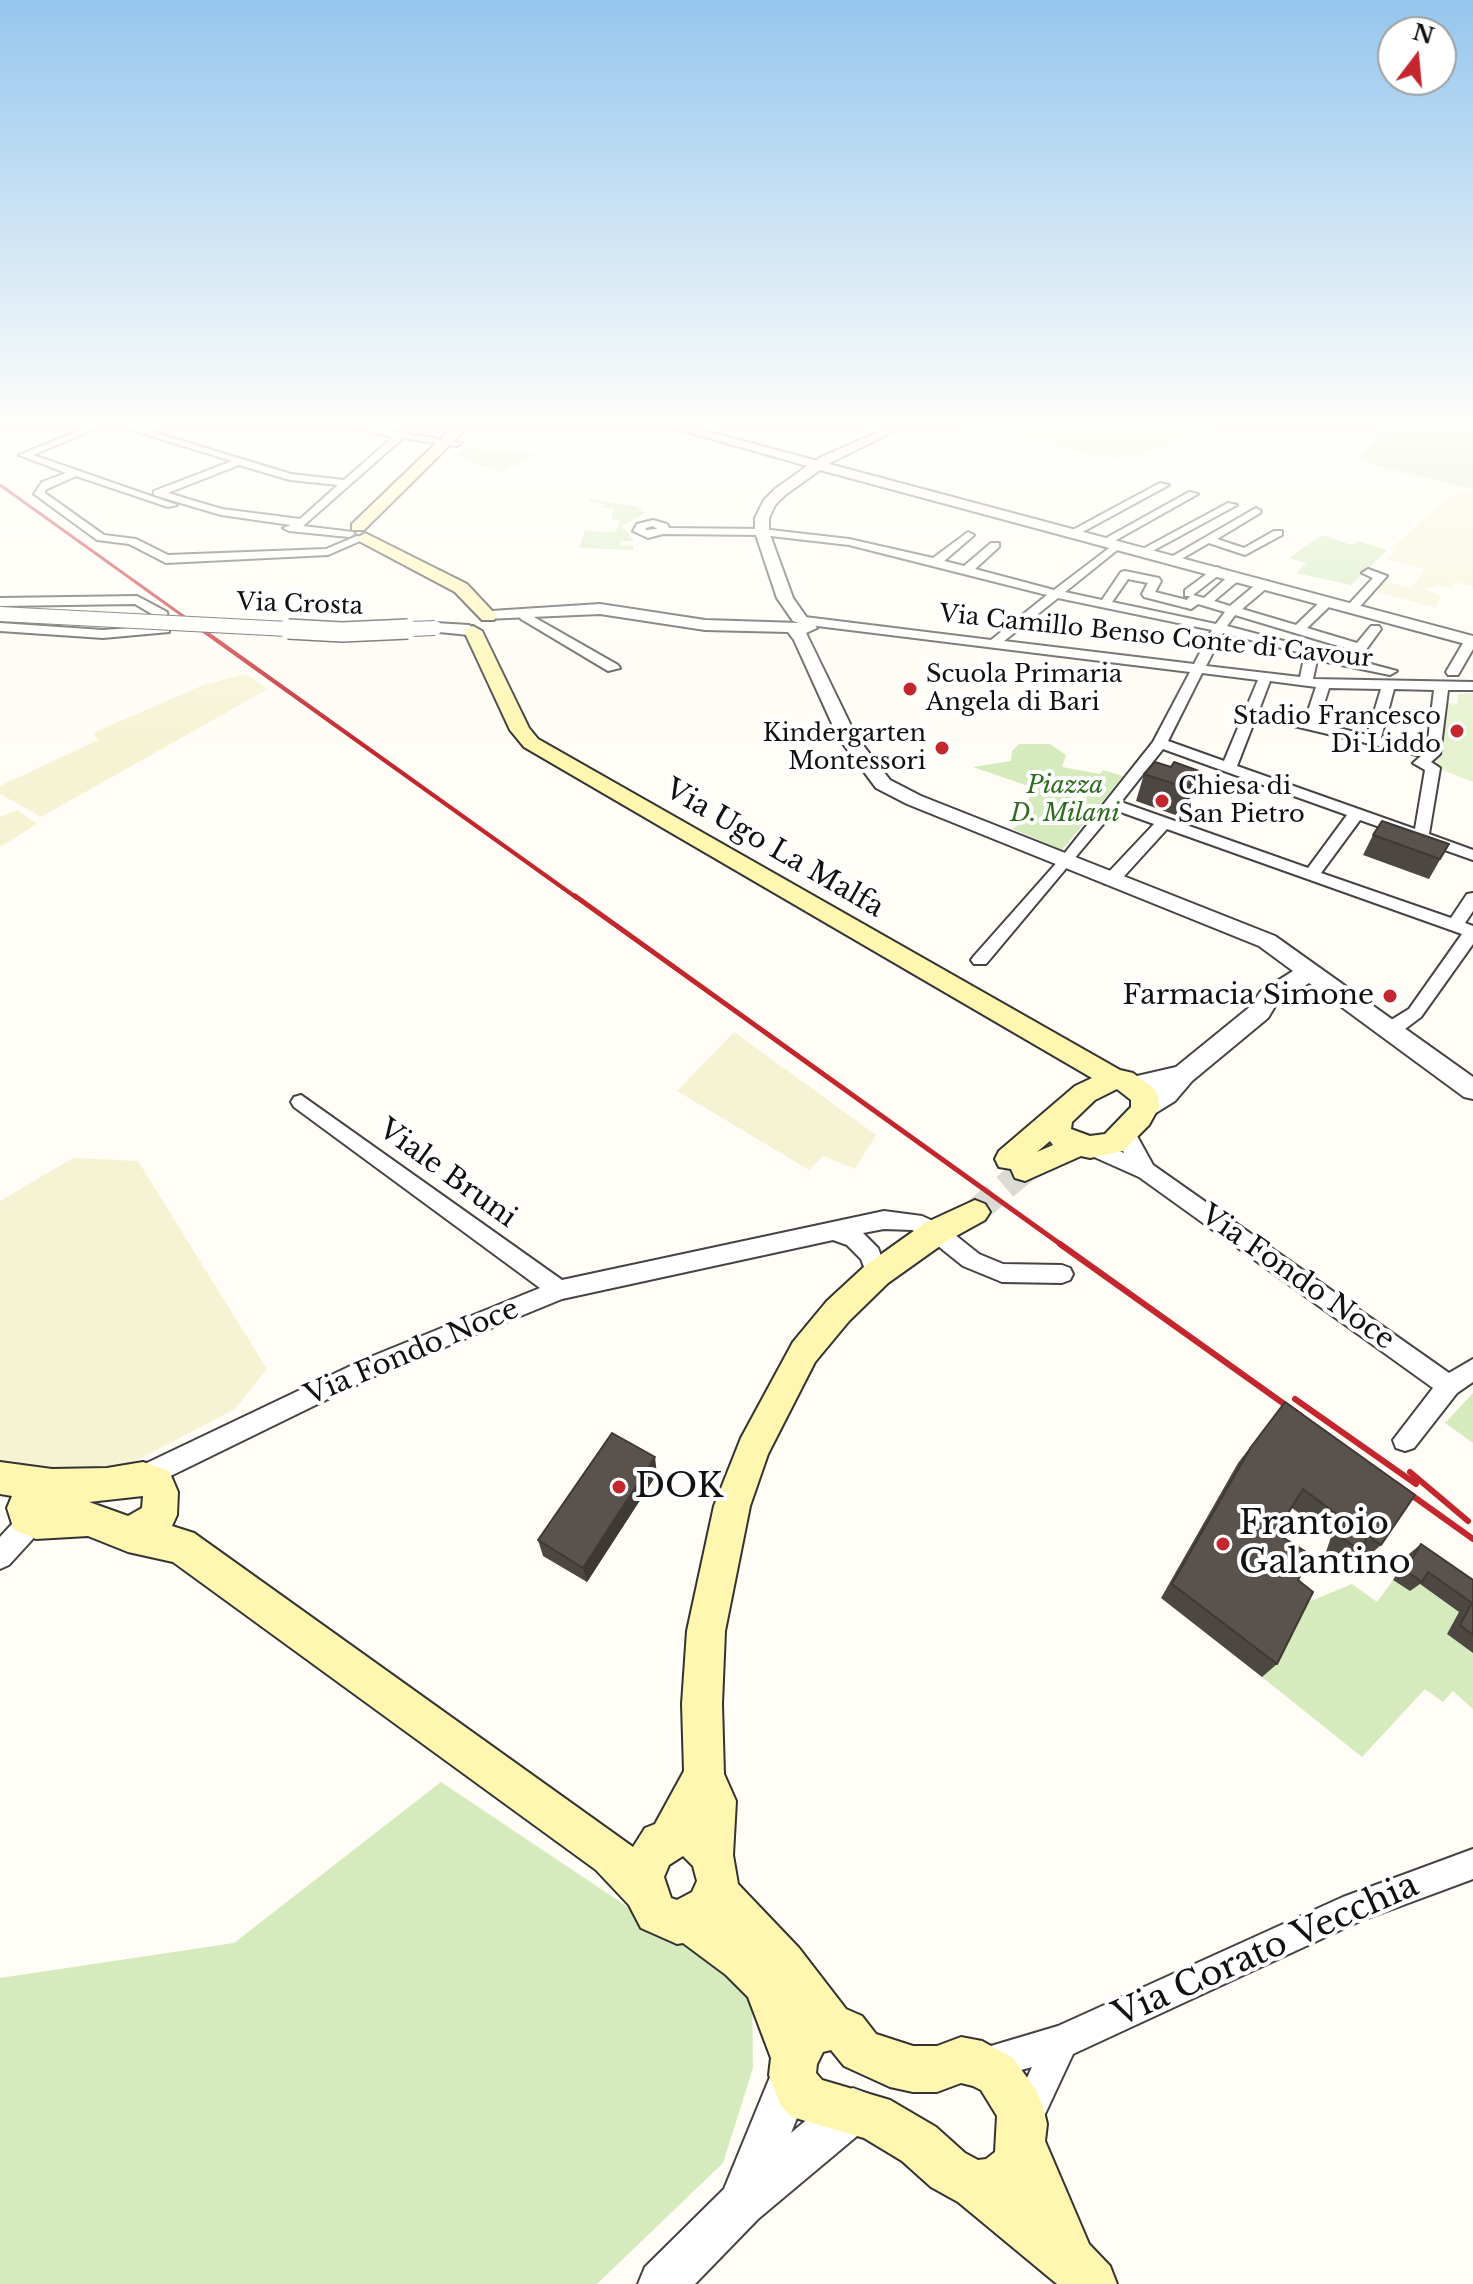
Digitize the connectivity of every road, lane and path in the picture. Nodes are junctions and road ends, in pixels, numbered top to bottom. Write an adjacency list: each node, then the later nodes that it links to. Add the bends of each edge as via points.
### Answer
1 (1272, 531): 14 (street, via 1245,552)
2 (92, 532): 12 (street, via 101,538 132,541 166,559 328,552)
3 (318, 532): 12 (street)
4 (361, 532): 12 (main road)
5 (721, 532): 6 (street)
6 (762, 532): 19 (street, via 849,542); 40 (street)
7 (1068, 532): 11 (street)
8 (1148, 532): 15 (street)
9 (1157, 532): 17 (street)
10 (1221, 532): 14 (street)
11 (1073, 533): 15 (street)
12 (359, 534): 39 (main road, via 461,588)
13 (968, 535): 19 (street)
14 (1207, 539): 18 (street)
15 (1111, 543): 17 (street); 26 (street)
16 (995, 545): 20 (street)
17 (1143, 552): 18 (street)
18 (1172, 560): 21 (street)
19 (935, 562): 20 (street)
20 (966, 570): 26 (street)
21 (1216, 571): 23 (street); 25 (street)
22 (1368, 573): 32 (street, via 1381,576)
23 (1235, 577): 24 (street); 28 (street)
24 (1264, 584): 30 (street); 33 (street)
25 (1189, 593)
26 (1056, 594): 31 (street); 47 (street)
27 (1165, 599): 31 (street, via 1148,594 1155,581 1125,575); 33 (street, via 1191,605 1194,599); 36 (street)
28 (1209, 599)
29 (0, 602): 42 (street, via 137,600 163,615 165,629 103,634)
30 (1327, 602): 32 (street); 44 (street)
31 (1105, 604): 36 (street)
32 (1352, 608): 41 (street)
33 (1233, 610): 43 (street); 44 (street)
34 (542, 613): 37 (street); 38 (street, Via Camillo Benso Conte di Cavour, via 610,610); 39 (street)
35 (0, 614): 39 (street, Via Crosta, bridge, via 342,632 435,628)
36 (1155, 614): 43 (street)
37 (525, 616): 39 (street); 51 (street)
38 (674, 619): 40 (street, Via Camillo Benso Conte di Cavour, via 705,625); 40 (street, Via Camillo Benso Conte di Cavour, via 760,612)
39 (480, 620): 78 (main road, Via Ugo La Malfa, via 483,655 531,743)
40 (795, 620): 47 (street, Via Camillo Benso Conte di Cavour); 70 (street, via 847,737 883,784)
41 (1380, 622): 44 (street, via 1360,648); 45 (street)
42 (0, 627)
43 (1219, 628): 50 (street); 52 (street)
44 (1298, 630)
45 (1472, 641): 53 (street)
46 (1077, 642): 48 (street)
47 (992, 645): 48 (street, Via Camillo Benso Conte di Cavour)
48 (1068, 654): 52 (street, Via Camillo Benso Conte di Cavour)
49 (1312, 654): 50 (street); 54 (street); 57 (street, via 1390,665)
50 (1272, 664): 52 (street, Via Camillo Benso Conte di Cavour); 54 (street, Via Camillo Benso Conte di Cavour); 59 (street)
51 (613, 668)
52 (1195, 670): 62 (street)
53 (1453, 672)
54 (1306, 682): 55 (street, Via Camillo Benso Conte di Cavour)
55 (1324, 684): 57 (street, Via Camillo Benso Conte di Cavour); 60 (street)
56 (1473, 686): 58 (street, Via Camillo Benso Conte di Cavour)
57 (1392, 687): 58 (street, Via Camillo Benso Conte di Cavour); 61 (street)
58 (1441, 688): 63 (street)
59 (1251, 712): 60 (street); 64 (street)
60 (1310, 726): 61 (street)
61 (1373, 740): 63 (street)
62 (1160, 743): 64 (street); 65 (street)
63 (1433, 754): 68 (street, via 1420,763 1433,768)
64 (1229, 768): 66 (street)
65 (1111, 804): 67 (street); 70 (street)
66 (1356, 814): 68 (street); 71 (street)
67 (1164, 823): 71 (street); 72 (street)
68 (1421, 837): 69 (street)
69 (1473, 855)
70 (1066, 862): 72 (street); 75 (street)
71 (1311, 875): 74 (street)
72 (1111, 880): 76 (street, via 1217,922)
73 (1473, 898): 74 (street)
74 (1467, 930): 77 (street, via 1415,1013)
75 (980, 960)
76 (1313, 974): 77 (street); 80 (street, via 1285,1007 1260,1012 1166,1094)
77 (1390, 1030): 79 (street)
78 (1076, 1057): 80 (main road, Via Ugo La Malfa); 81 (main road)
79 (1470, 1084)
80 (1131, 1090): 81 (main road); 84 (main road)
81 (1085, 1093): 83 (main road)
82 (301, 1102): 92 (street, Viale Bruni)
83 (1059, 1118): 85 (main road, via 1061,1136); 85 (main road, via 1017,1164)
84 (1125, 1132): 85 (main road, via 1113,1143); 86 (street, Via Fondo Noce)
85 (1084, 1146): 86 (street, Via Fondo Noce)
86 (1146, 1171): 94 (street, Via Fondo Noce)
87 (967, 1206): 89 (main road)
88 (833, 1231): 89 (street, Via Fondo Noce, via 884,1220 915,1222); 90 (street, via 855,1239 870,1254); 92 (street, Via Fondo Noce)
89 (936, 1232): 90 (main road); 91 (street, via 971,1260 1002,1273)
90 (877, 1274): 103 (main road, via 804,1352 753,1449 732,1506 706,1631)
91 (1062, 1274)
92 (559, 1290): 98 (street, Via Fondo Noce, via 371,1367)
93 (1473, 1369): 94 (street)
94 (1449, 1386): 95 (street)
95 (1405, 1440)
96 (0, 1478): 97 (main road, Via Fondo Noce)
97 (52, 1486): 98 (main road, Via Fondo Noce, via 107,1485); 99 (main road, via 30,1497)
98 (150, 1492): 100 (main road, via 152,1525); 101 (main road)
99 (20, 1513): 100 (main road, via 48,1523 88,1519); 102 (street)
100 (128, 1534): 101 (main road)
101 (181, 1546): 104 (main road)
102 (0, 1556)
103 (704, 1774): 104 (main road); 106 (main road, via 715,1801)
104 (645, 1859): 106 (main road, via 694,1838); 106 (main road, via 656,1913 666,1919)
105 (1473, 1864): 108 (street, Via Corato Vecchia, via 1354,1908)
106 (706, 1889): 107 (main road, via 783,1964); 110 (main road, via 742,1959 765,1982)
107 (831, 2027): 109 (main road, via 846,2032 860,2050 890,2064 937,2069 961,2060); 110 (main road, via 807,2036)
108 (1061, 2042): 109 (street, Via Corato Vecchia); 112 (street)
109 (982, 2064): 112 (main road, via 997,2074 1019,2107)
110 (793, 2066): 111 (main road, via 798,2089 809,2100); 114 (street)
111 (853, 2110): 113 (main road, via 919,2144); 114 (street)
112 (1023, 2134): 113 (main road, via 1018,2162 1008,2174); 115 (main road)
113 (975, 2185): 115 (main road)
114 (742, 2203): 116 (street)
115 (1081, 2273)
116 (662, 2284)

